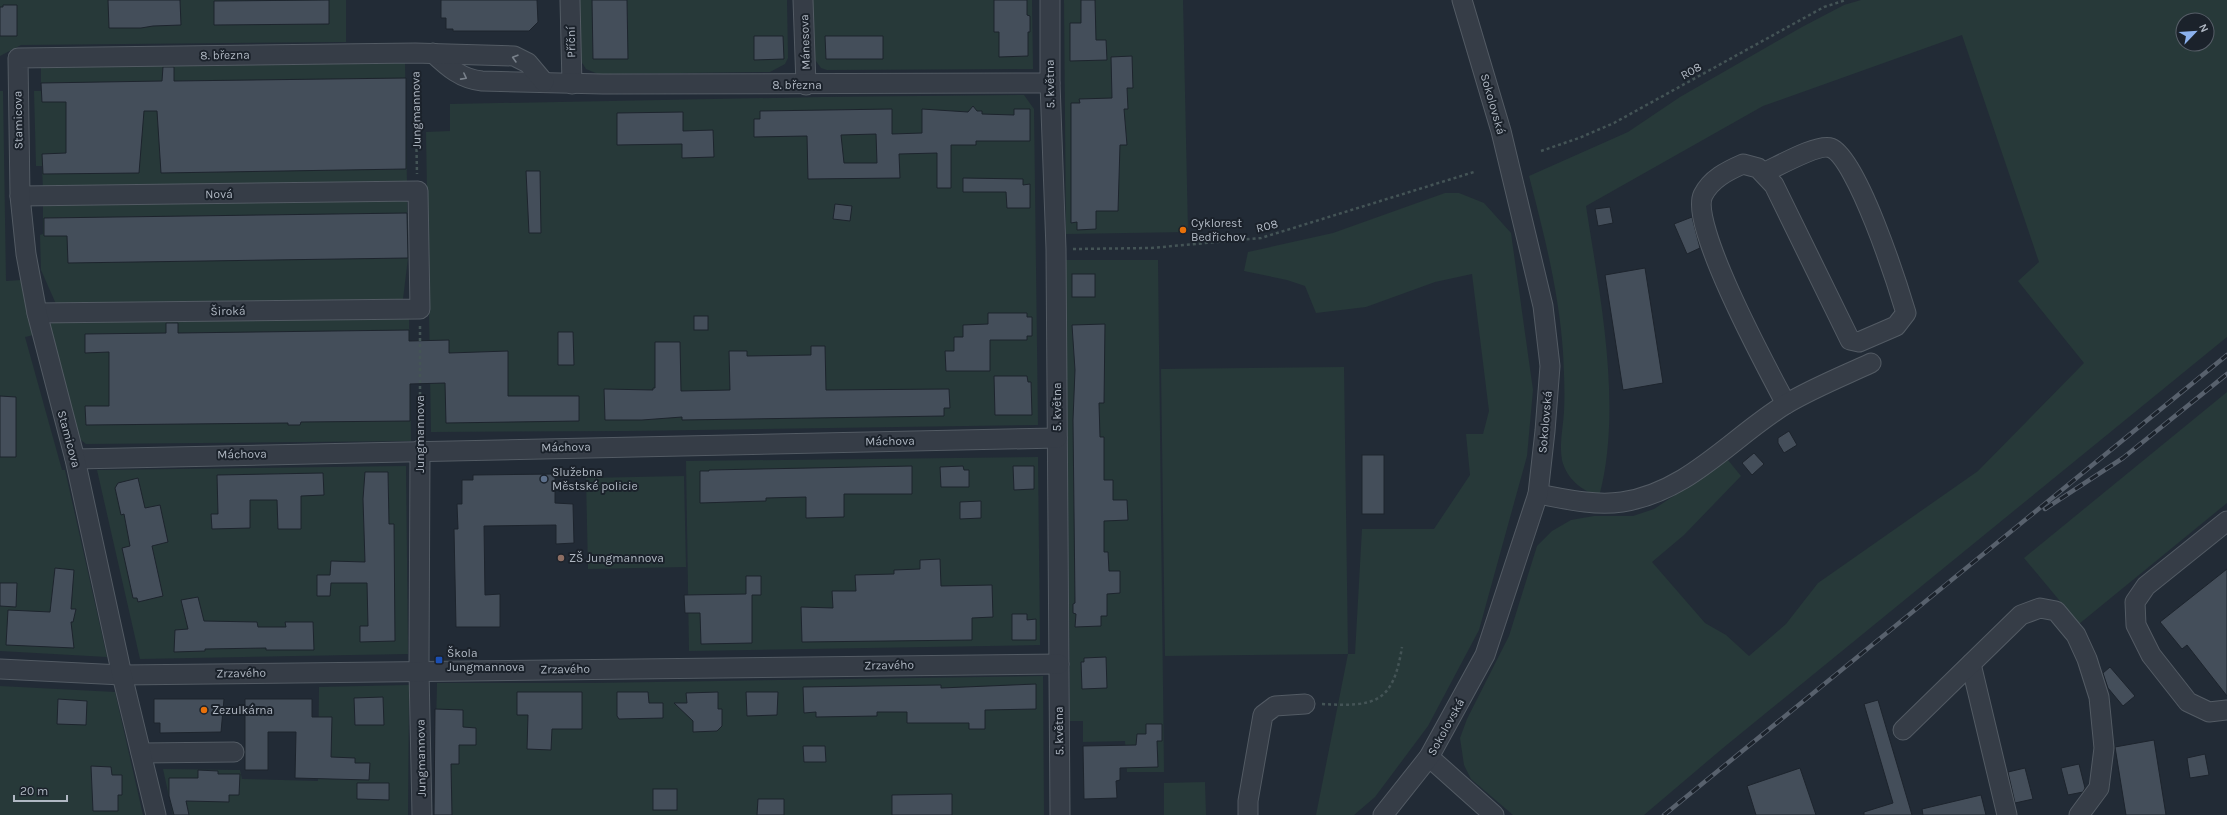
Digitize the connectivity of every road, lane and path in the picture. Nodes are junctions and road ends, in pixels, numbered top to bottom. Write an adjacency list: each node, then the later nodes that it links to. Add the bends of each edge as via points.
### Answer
1 (570, 0): 11 (street, Příční)
2 (803, 0): 12 (street, Mánesova)
3 (1050, 0): 10 (street, 5. května)
4 (1462, 0): 26 (street, Sokolovská, via 1501,130 1543,306 1550,366)
5 (1846, 0): 13 (path, R08, via 1824,7 1614,123)
6 (415, 53): 7 (street, 8. března); 8 (street, 8. března); 16 (path, Jungmannova)
7 (433, 53): 9 (street, 8. března, one-way to 9, via 452,71 470,80); 9 (street, 8. března, one-way to 7, via 528,63 514,56)
8 (18, 58): 17 (street, Stamicova)
9 (544, 82): 11 (street, 8. března)
10 (1050, 83): 12 (street, 8. března); 18 (street, 5. května)
11 (572, 84): 12 (street, 8. března)
12 (806, 85)
13 (1542, 151)
14 (1474, 172): 18 (path, R08, via 1261,238 1151,248)
15 (1763, 173): 15 (street, via 1774,184 1850,340 1859,342 1896,326 1906,313 1898,285 1858,185 1844,158 1831,148 1818,148); 22 (street, via 1758,168 1743,164 1719,176 1702,196 1702,217 1716,263)
16 (418, 191): 17 (street, Nová); 19 (street)
17 (20, 196): 20 (street, Stamicova, via 26,254)
18 (1056, 249): 23 (street, 5. května)
19 (420, 309): 20 (street, Široká); 24 (path, Jungmannova)
20 (37, 313): 25 (street, Stamicova)
21 (1871, 363): 22 (street)
22 (1786, 404): 26 (street, via 1708,463 1650,495 1621,502 1591,503)
23 (1057, 438): 24 (street, Máchova); 29 (street, 5. května)
24 (420, 450): 25 (street, Máchova); 32 (street, Jungmannova)
25 (75, 459): 33 (street, Stamicova)
26 (1538, 494): 39 (street, Sokolovská, via 1485,655)
27 (2227, 521): 35 (street, via 2146,586 2135,602 2136,625 2151,655 2188,702 2209,712)
28 (1402, 647): 34 (path, via 1391,688 1373,703)
29 (1058, 664): 32 (street, Zrzavého); 42 (street, 5. května)
30 (1971, 664): 36 (street); 46 (street); 47 (street, via 2021,615 2040,608 2056,611 2076,636 2088,659 2099,697 2104,748 2099,788)
31 (0, 668): 33 (street, Zrzavého)
32 (419, 670): 33 (street, Zrzavého); 41 (street, Jungmannova)
33 (122, 675): 38 (street, Stamicova)
34 (1305, 704): 43 (street, via 1276,706 1262,715)
35 (2227, 710)
36 (1903, 730)
37 (234, 752): 38 (street)
38 (141, 753): 40 (street, Stamicova)
39 (1429, 757): 44 (street, Sokolovská); 45 (street)
40 (156, 815)
41 (422, 815)
42 (1060, 815)
43 (1248, 815)
44 (1383, 815)
45 (1494, 815)
46 (2007, 815)
47 (2079, 815)

